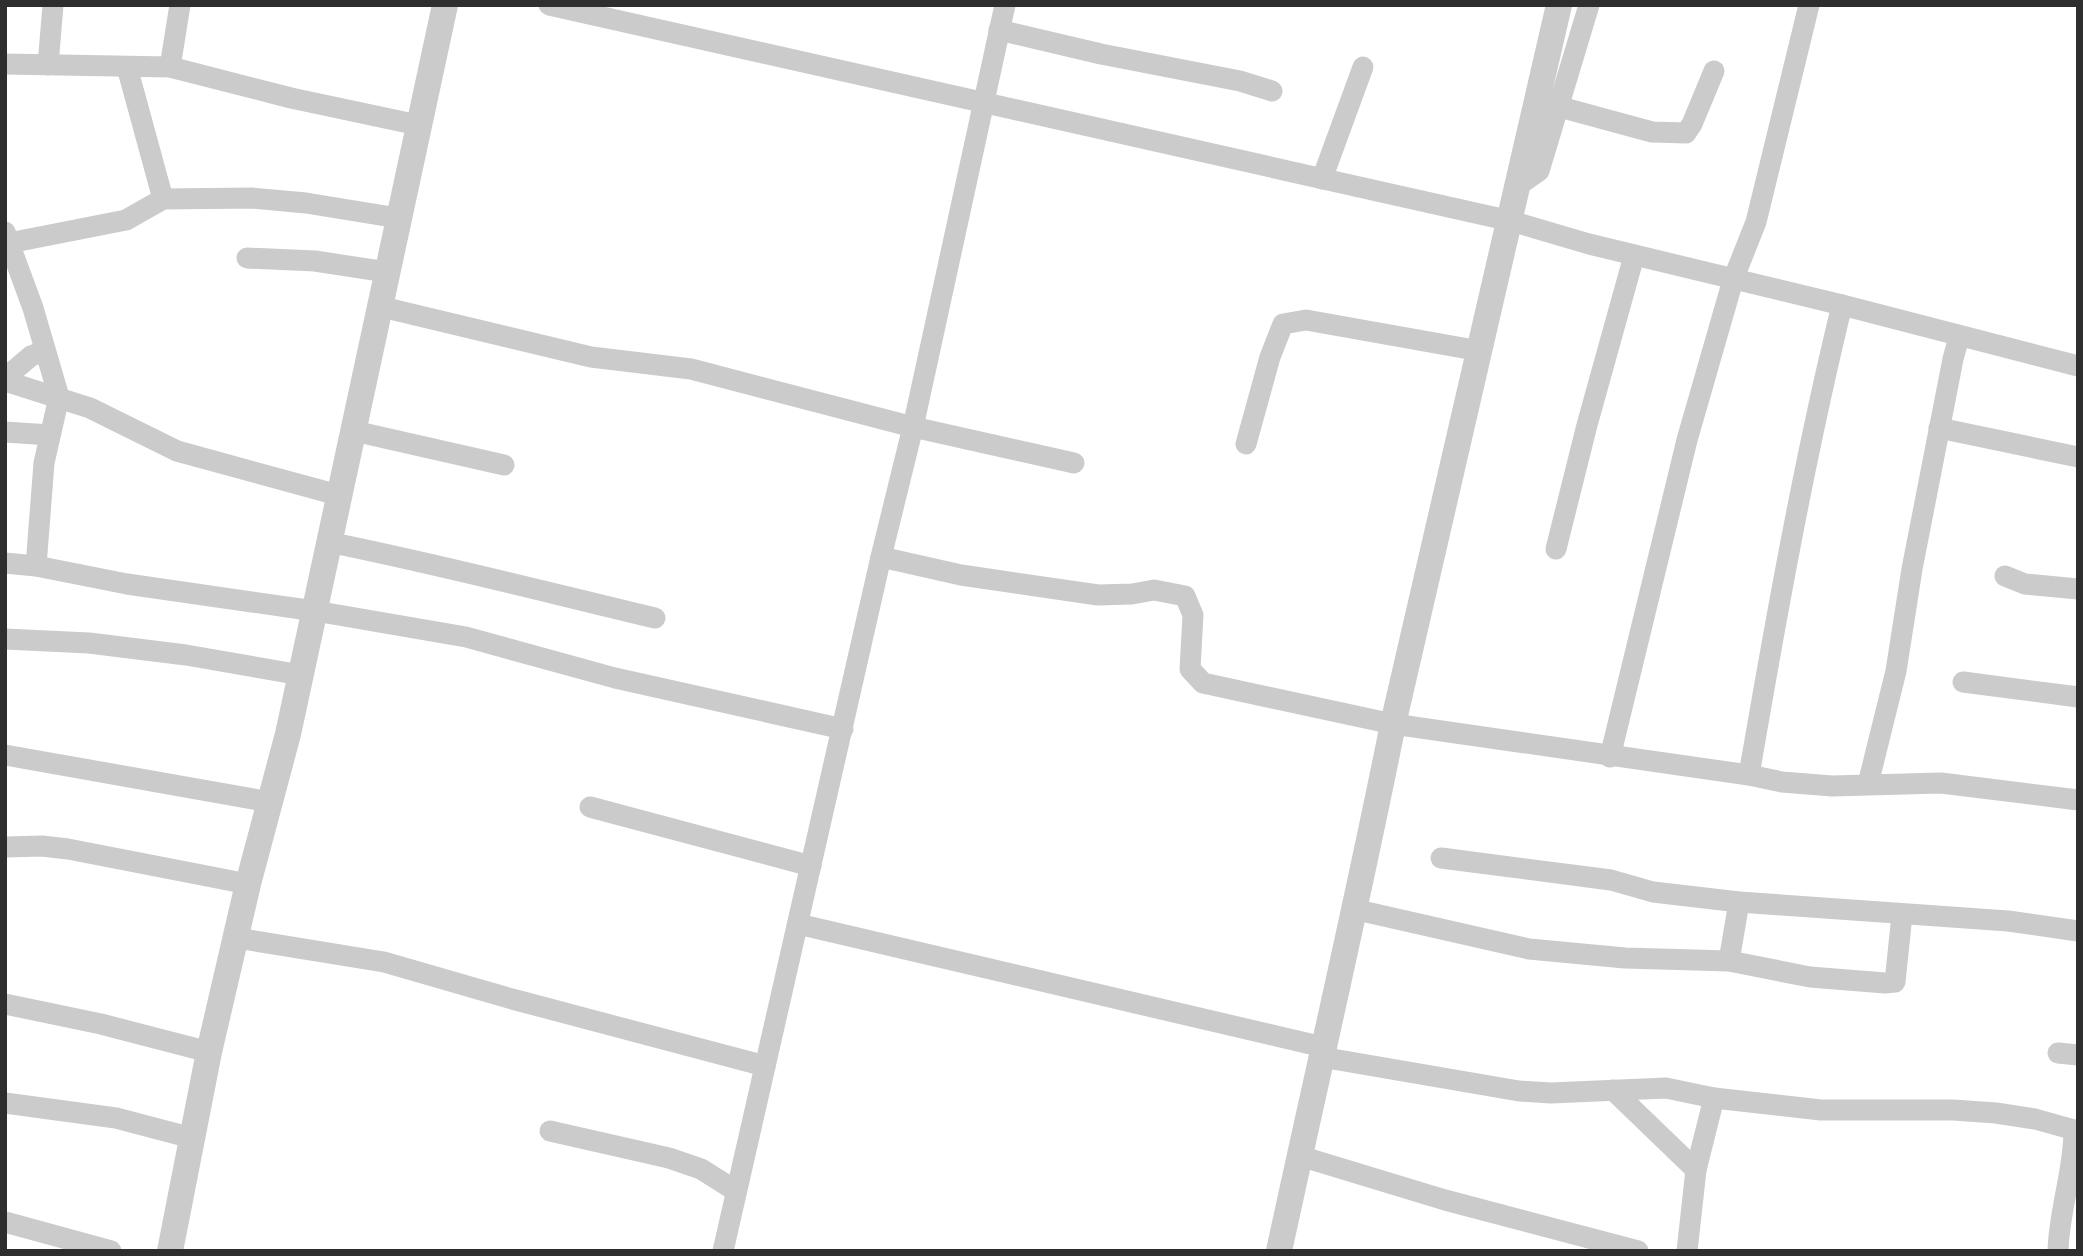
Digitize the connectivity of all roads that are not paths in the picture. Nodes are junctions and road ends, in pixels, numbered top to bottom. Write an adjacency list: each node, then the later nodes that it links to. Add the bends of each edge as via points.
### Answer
1 (53, 5): 11 (street)
2 (180, 5): 13 (street)
3 (445, 5): 19 (street)
4 (549, 5): 17 (street)
5 (1005, 5): 9 (street)
6 (1559, 5): 21 (street)
7 (1589, 5): 18 (street)
8 (1809, 5): 29 (street, via 1756,222)
9 (999, 30): 16 (street); 17 (street)
10 (5, 64): 11 (street)
11 (48, 65): 12 (street)
12 (127, 67): 13 (street); 22 (street)
13 (170, 67): 19 (street)
14 (1363, 67): 20 (street)
15 (1714, 71): 18 (street, via 1686,133 1652,132)
16 (1272, 90)
17 (982, 104): 20 (street); 38 (street)
18 (1560, 107): 21 (street, via 1539,172)
19 (418, 125): 23 (street)
20 (1322, 179): 24 (street)
21 (1519, 185): 24 (street)
22 (163, 199): 23 (street, via 253,198); 25 (street, via 126,220)
23 (398, 218): 28 (street)
24 (1511, 221): 26 (street); 34 (street)
25 (7, 237): 33 (street)
26 (1634, 256): 29 (street); 49 (street)
27 (247, 258): 28 (street, via 315,261)
28 (387, 272): 31 (street)
29 (1733, 280): 30 (street); 64 (street, via 1687,440)
30 (1842, 305): 32 (street); 65 (street, via 1782,583)
31 (382, 307): 38 (street, via 591,357 691,369); 40 (street)
32 (1959, 337): 35 (street); 39 (street)
33 (45, 351): 36 (street, via 31,356); 37 (street)
34 (1480, 351): 43 (street, via 1306,320 1283,324); 61 (street)
35 (2078, 366)
36 (5, 379): 37 (street)
37 (59, 397): 42 (street); 47 (street, via 177,451)
38 (913, 427): 45 (street); 50 (street)
39 (1939, 428): 44 (street); 66 (street, via 1896,671)
40 (354, 431): 46 (street); 47 (street)
41 (5, 432): 42 (street)
42 (50, 435): 52 (street)
43 (1246, 444)
44 (2078, 457)
45 (1074, 463)
46 (504, 465)
47 (338, 495): 48 (street)
48 (328, 542): 55 (street); 56 (street)
49 (1556, 549)
50 (881, 557): 61 (street, via 961,575 1098,595 1154,590 1185,596 1194,615 1190,669 1203,683); 62 (street)
51 (5, 563): 52 (street)
52 (36, 566): 55 (street)
53 (2005, 576): 54 (street, via 2025,584)
54 (2078, 589)
55 (315, 611): 58 (street); 62 (street, via 466,637 615,678)
56 (655, 618)
57 (5, 639): 58 (street, via 186,654)
58 (301, 675): 67 (street)
59 (1963, 682): 60 (street)
60 (2078, 698)
61 (1393, 724): 64 (street); 75 (street)
62 (843, 729): 72 (street)
63 (5, 755): 67 (street)
64 (1610, 757): 65 (street)
65 (1749, 775): 66 (street, via 1811,786)
66 (1868, 784): 68 (street, via 1941,783)
67 (270, 802): 73 (street)
68 (2077, 802)
69 (590, 807): 72 (street)
70 (5, 847): 73 (street, via 68,849)
71 (1441, 858): 74 (street)
72 (811, 866): 77 (street)
73 (248, 884): 79 (street)
74 (1739, 902): 76 (street); 80 (street)
75 (1353, 909): 80 (street, via 1529,949); 83 (street)
76 (1902, 915): 78 (street, via 2008,921); 80 (street, via 1895,982 1810,977)
77 (798, 924): 83 (street); 84 (street)
78 (2078, 931)
79 (237, 938): 82 (street); 84 (street, via 384,962)
80 (1729, 961)
81 (5, 1004): 82 (street)
82 (209, 1052): 90 (street)
83 (1322, 1052): 85 (street, via 1519,1091); 91 (street)
84 (765, 1066): 93 (street)
85 (1613, 1090): 86 (street, via 1666,1088); 92 (street)
86 (1714, 1098): 89 (street, via 1821,1110 1996,1113); 92 (street)
87 (5, 1103): 90 (street, via 116,1118)
88 (550, 1131): 93 (street, via 669,1158 701,1169)
89 (2076, 1131): 101 (street)
90 (192, 1138): 96 (street)
91 (1300, 1156): 98 (street); 99 (street)
92 (1696, 1170): 100 (street)
93 (736, 1191): 97 (street)
94 (5, 1222): 95 (street)
95 (111, 1251)
96 (170, 1251)
97 (723, 1251)
98 (1279, 1251)
99 (1638, 1251)
100 (1687, 1251)
101 (2058, 1251)

